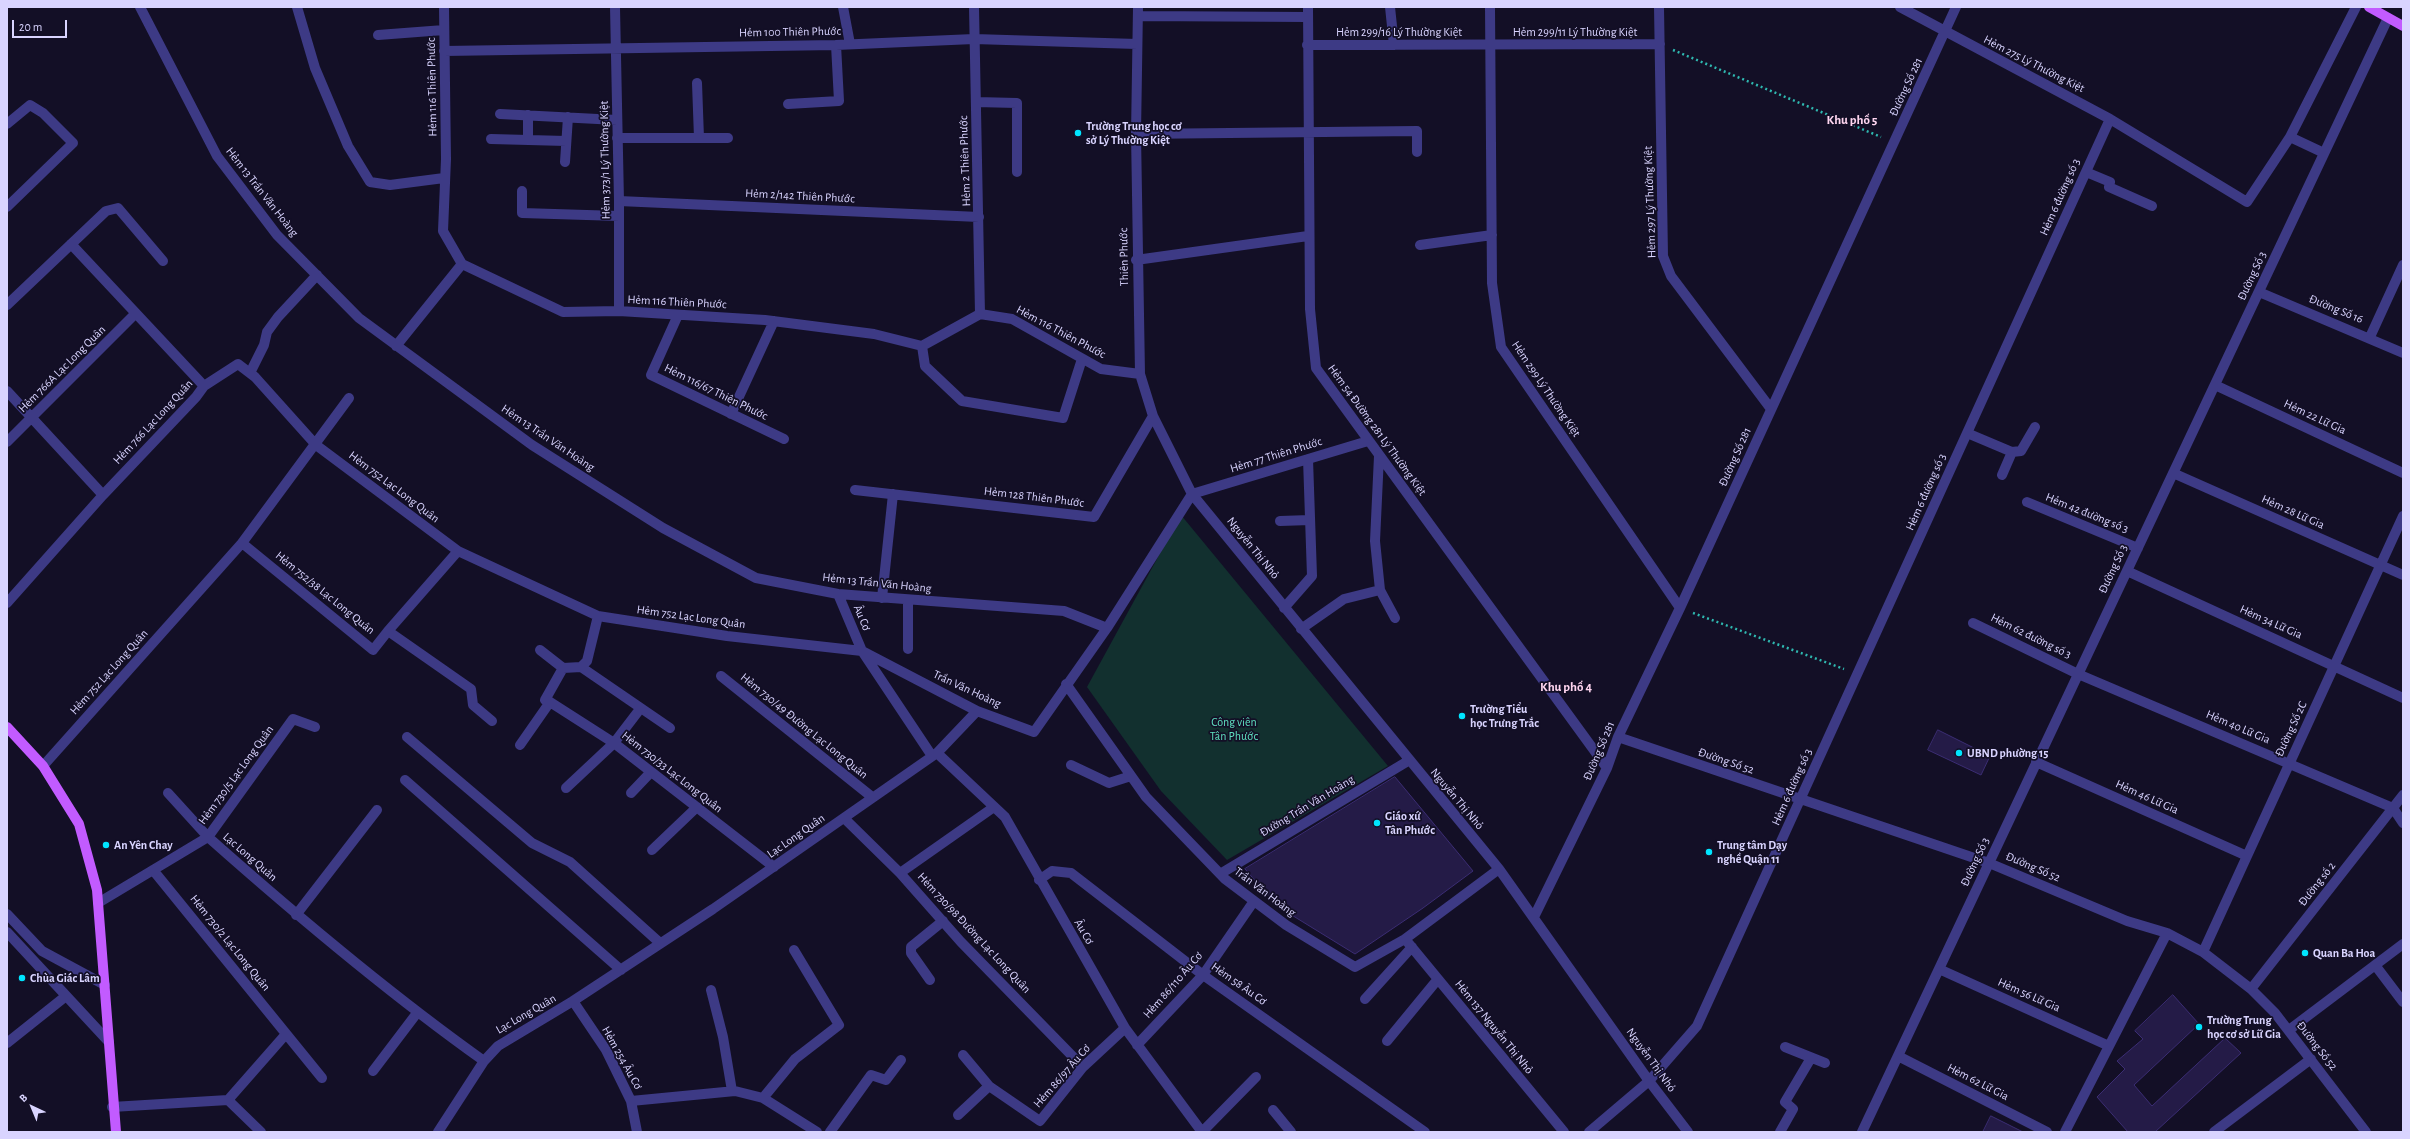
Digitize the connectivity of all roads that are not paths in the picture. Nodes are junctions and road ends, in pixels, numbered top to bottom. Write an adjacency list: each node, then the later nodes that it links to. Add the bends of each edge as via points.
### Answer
1 (140, 7): 69 (street, Hẻm 13 Trần Văn Hoàng, via 217,156 277,234)
2 (297, 7): 54 (street, via 315,68 348,146 370,182 390,185)
3 (444, 7): 18 (street, Hẻm 116 Thiên Phước)
4 (615, 7): 29 (street, Hẻm 373/1 Lý Thường Kiệt)
5 (843, 7): 22 (street)
6 (974, 7): 21 (street, Hẻm 2 Thiên Phước)
7 (1390, 7): 26 (street)
8 (1490, 7): 27 (street, Hẻm 299 Lý Thường Kiệt)
9 (1659, 7): 24 (street, Hẻm 297 Lý Thường Kiệt)
10 (1900, 7): 19 (street, Hẻm 275 Lý Thường Kiệt)
11 (1956, 7): 19 (street, Đường Số 281)
12 (2356, 7): 42 (street)
13 (2369, 7): 16 (main road)
14 (1138, 12): 15 (street); 23 (street, Thiên Phước)
15 (1308, 12): 28 (street, Hẻm 54 Đường 281 Lý Thường Kiệt)
16 (2388, 18): 17 (main road); 50 (street, Đường Số 3)
17 (2403, 26)
18 (444, 30): 20 (street); 30 (street, Hẻm 116 Thiên Phước)
19 (1945, 33): 37 (street, Hẻm 275 Lý Thường Kiệt); 88 (street, Đường Số 281)
20 (378, 35)
21 (974, 40): 22 (street, Hẻm 100 Thiên Phước); 23 (street, Hẻm 100 Thiên Phước); 32 (street, Hẻm 2 Thiên Phước)
22 (850, 44): 25 (street, Hẻm 100 Thiên Phước)
23 (1137, 44): 41 (street, Thiên Phước)
24 (1660, 44): 27 (street, Hẻm 299/11 Lý Thường Kiệt); 88 (street, Hẻm 297 Lý Thường Kiệt, via 1663,256 1671,276)
25 (836, 45): 29 (street, Hẻm 100 Thiên Phước); 33 (street, via 839,101)
26 (1394, 45): 27 (street, Hẻm 299/16 Lý Thường Kiệt); 28 (street, Hẻm 299/16 Lý Thường Kiệt)
27 (1491, 45): 61 (street, Hẻm 299 Lý Thường Kiệt)
28 (1307, 46): 40 (street, Hẻm 54 Đường 281 Lý Thường Kiệt)
29 (615, 48): 30 (street, Hẻm 100 Thiên Phước); 38 (street, Hẻm 373/1 Lý Thường Kiệt)
30 (444, 51): 54 (street, Hẻm 116 Thiên Phước)
31 (698, 83): 44 (street)
32 (976, 102): 52 (street, via 1017,103); 60 (street, Hẻm 2 Thiên Phước)
33 (788, 104)
34 (500, 114): 35 (street)
35 (528, 115): 36 (street); 47 (street)
36 (568, 118): 38 (street); 48 (street)
37 (2110, 119): 42 (street, via 2247,202); 53 (street, Hẻm 6 đường số 3)
38 (617, 120): 43 (street, Hẻm 373/1 Lý Thường Kiệt)
39 (7, 124): 58 (street, via 30,105 43,113 73,143)
40 (1308, 133): 41 (street); 49 (street, via 1417,131); 62 (street, Hẻm 54 Đường 281 Lý Thường Kiệt)
41 (1136, 134): 65 (street, Thiên Phước)
42 (2290, 137): 50 (street)
43 (617, 138): 44 (street); 56 (street, Hẻm 373/1 Lý Thường Kiệt)
44 (698, 138): 45 (street)
45 (728, 138)
46 (491, 139): 47 (street)
47 (528, 140): 48 (street)
48 (566, 141): 51 (street)
49 (1417, 152)
50 (2324, 153): 70 (street, Đường Số 3)
51 (565, 162)
52 (1017, 172)
53 (2086, 172): 57 (street, via 2110,182 2109,187); 93 (street, Hẻm 6 đường số 3)
54 (444, 178): 67 (street, Hẻm 116 Thiên Phước, via 443,231)
55 (522, 191): 59 (street, via 522,213)
56 (620, 201): 59 (street, Hẻm 373/1 Lý Thường Kiệt); 60 (street, Hẻm 2/142 Thiên Phước)
57 (2152, 206)
58 (7, 207)
59 (619, 216): 72 (street, Hẻm 373/1 Lý Thường Kiệt)
60 (979, 217): 74 (street, Hẻm 2 Thiên Phước)
61 (1492, 235): 64 (street); 124 (street, Hẻm 299 Lý Thường Kiệt, via 1492,283 1501,347)
62 (1308, 236): 65 (street); 95 (street, Hẻm 54 Đường 281 Lý Thường Kiệt, via 1310,309 1316,368)
63 (71, 244): 66 (street, via 106,210 118,208); 71 (street); 73 (street, Hẻm 766 Lạc Long Quân)
64 (1420, 245)
65 (1136, 260): 83 (street, Thiên Phước)
66 (164, 261)
67 (462, 264): 72 (street, Hẻm 116 Thiên Phước, via 563,312); 78 (street)
68 (2403, 265): 77 (street)
69 (317, 275): 78 (street, Hẻm 13 Trần Văn Hoàng, via 359,318); 82 (street, via 267,332 264,345)
70 (2259, 292): 77 (street, Đường Số 16); 84 (street, Đường Số 3)
71 (7, 305)
72 (619, 312): 75 (street, Hẻm 116 Thiên Phước)
73 (135, 314): 85 (street, Hẻm 766 Lạc Long Quân); 91 (street, Hẻm 766A Lạc Long Quân)
74 (980, 314): 79 (street); 81 (street, Hẻm 116 Thiên Phước, via 1012,319)
75 (678, 315): 76 (street, Hẻm 116 Thiên Phước); 89 (street, Hẻm 116/67 Thiên Phước, via 651,375)
76 (774, 321): 79 (street, Hẻm 116 Thiên Phước, via 874,334); 89 (street)
77 (2370, 337): 80 (street, Đường Số 16)
78 (396, 346): 119 (street, Hẻm 13 Trần Văn Hoàng, via 532,445 663,528 756,578)
79 (922, 346): 81 (street, via 925,366 962,401 1063,418)
80 (2403, 352)
81 (1082, 359): 83 (street, Hẻm 116 Thiên Phước, via 1101,369)
82 (250, 373): 85 (street, via 238,364); 97 (street)
83 (1140, 374): 90 (street, Thiên Phước)
84 (2215, 384): 101 (street, Đường Số 3); 102 (street, Hẻm 22 Lữ Gia)
85 (204, 386): 105 (street, Hẻm 766 Lạc Long Quân, via 196,398)
86 (7, 391): 91 (street)
87 (349, 398): 97 (street)
88 (1770, 409): 124 (street, Đường Số 281)
89 (731, 414): 94 (street, Hẻm 116/67 Thiên Phước)
90 (1153, 416): 106 (street, Hẻm 128 Thiên Phước, via 1094,518); 107 (street, Thiên Phước)
91 (32, 418): 96 (street, Hẻm 766A Lạc Long Quân); 105 (street)
92 (2035, 427): 98 (street, via 2021,451)
93 (1967, 433): 98 (street); 167 (street, Hẻm 6 đường số 3)
94 (784, 440)
95 (1368, 441): 99 (street, Hẻm 54 Đường 281 Lý Thường Kiệt); 100 (street, Hẻm 77 Thiên Phước)
96 (7, 442)
97 (316, 445): 112 (street, Hẻm 752 Lạc Long Quân); 114 (street, Hẻm 752 Lạc Long Quân)
98 (2012, 452): 103 (street)
99 (1379, 456): 118 (street, via 1375,541); 158 (street, Hẻm 54 Đường 281 Lý Thường Kiệt)
100 (1308, 459): 107 (street, Hẻm 77 Thiên Phước); 110 (street)
101 (2173, 473): 113 (street, Đường Số 3); 115 (street, Hẻm 28 Lữ Gia)
102 (2403, 473)
103 (2002, 475)
104 (855, 490): 106 (street, Hẻm 128 Thiên Phước)
105 (103, 494): 122 (street, Hẻm 766 Lạc Long Quân)
106 (893, 494): 120 (street)
107 (1192, 494): 123 (street, Nguyễn Thị Nhỏ); 128 (street, Trần Văn Hoàng)
108 (2027, 502): 113 (street, Hẻm 42 đường số 3)
109 (2403, 516): 115 (street, Đường Số 2C)
110 (1310, 520): 111 (street); 123 (street, via 1312,576)
111 (1280, 521)
112 (242, 542): 130 (street, Hẻm 752/38 Lạc Long Quân, via 373,650); 157 (street, Hẻm 752 Lạc Long Quân)
113 (2138, 548): 116 (street, Đường Số 3)
114 (458, 551): 125 (street, Hẻm 752 Lạc Long Quân); 130 (street)
115 (2381, 565): 117 (street, Hẻm 28 Lữ Gia); 134 (street, Đường Số 2C)
116 (2127, 571): 134 (street, Hẻm 34 Lữ Gia); 137 (street, Đường Số 3)
117 (2403, 575)
118 (1380, 590): 126 (street); 129 (street, via 1344,599)
119 (838, 594): 120 (street, Hẻm 13 Trần Văn Hoàng); 133 (street, Âu Cơ)
120 (882, 598): 121 (street, Hẻm 13 Trần Văn Hoàng)
121 (908, 600): 128 (street, Hẻm 13 Trần Văn Hoàng, via 1064,612); 131 (street)
122 (7, 602)
123 (1284, 608): 129 (street, Nguyễn Thị Nhỏ)
124 (1680, 608): 149 (street, Đường Số 281)
125 (598, 616): 133 (street, Hẻm 752 Lạc Long Quân, via 727,636); 135 (street, via 586,661)
126 (1394, 618)
127 (1973, 623): 137 (street, Hẻm 62 đường số 3)
128 (1107, 628): 139 (street, Trần Văn Hoàng)
129 (1301, 629): 153 (street, Nguyễn Thị Nhỏ)
130 (388, 631): 144 (street, Hẻm 752/38 Lạc Long Quân, via 471,689 473,705)
131 (908, 649)
132 (540, 650): 136 (street)
133 (862, 651): 143 (street, Trần Văn Hoàng); 152 (street, Âu Cơ)
134 (2335, 665): 140 (street, Hẻm 34 Lữ Gia); 155 (street, Đường Số 2C)
135 (581, 667): 136 (street); 142 (street)
136 (563, 668): 141 (street, via 545,700)
137 (2078, 674): 154 (street, Đường Số 3); 155 (street, Hẻm 40 Lữ Gia)
138 (721, 676): 166 (street, Hẻm 730/49 Đường Lạc Long Quân)
139 (1066, 684): 143 (street, Trần Văn Hoàng, via 1034,732); 160 (street, Trần Văn Hoàng)
140 (2403, 698)
141 (550, 702): 150 (street, Hẻm 730/33 Lạc Long Quân); 151 (street)
142 (640, 709): 147 (street); 150 (street)
143 (977, 711): 152 (street, Lạc Long Quân)
144 (492, 721)
145 (7, 727): 157 (main road)
146 (316, 727): 174 (street, Hẻm 730/5 Lạc Long Quân, via 293,719)
147 (670, 728)
148 (407, 737): 192 (street, via 532,843 570,862)
149 (1618, 737): 158 (street, Đường Số 281); 167 (street, Đường Số 52)
150 (614, 743): 159 (street, Hẻm 730/33 Lạc Long Quân); 162 (street)
151 (520, 745)
152 (935, 755): 166 (street, Lạc Long Quân); 169 (street, Âu Cơ)
153 (1408, 761): 179 (street, Nguyễn Thị Nhỏ); 182 (street, Đường Trần Văn Hoàng)
154 (2036, 762): 176 (street, Hẻm 46 Lữ Gia); 177 (street, Đường Số 3)
155 (2290, 763): 170 (street, Hẻm 40 Lữ Gia); 176 (street, Đường Số 2C)
156 (1071, 765): 160 (street, via 1109,783)
157 (43, 766): 185 (main road, via 79,824 97,890)
158 (1607, 768): 188 (street, Đường Số 281)
159 (651, 772): 163 (street); 168 (street, Hẻm 730/33 Lạc Long Quân)
160 (1131, 776): 182 (street, Trần Văn Hoàng, via 1146,797)
161 (405, 780): 199 (street)
162 (566, 788)
163 (631, 793)
164 (168, 794): 174 (street, Hẻm 730/5 Lạc Long Quân)
165 (2403, 795): 170 (street, Đường số 2)
166 (872, 797): 172 (street, Lạc Long Quân)
167 (1800, 801): 177 (street, Đường Số 52); 231 (street, Hẻm 6 đường số 3, via 1697,1026)
168 (697, 807): 175 (street); 178 (street, Hẻm 730/33 Lạc Long Quân)
169 (994, 807): 181 (street); 183 (street, Âu Cơ, via 1005,817)
170 (2393, 808): 173 (street); 204 (street, Đường số 2)
171 (377, 810): 187 (street)
172 (844, 818): 178 (street, Lạc Long Quân); 181 (street, Hẻm 730/98 Đường Lạc Long Quân)
173 (2403, 823)
174 (208, 837): 180 (street, Lạc Long Quân); 187 (street, Lạc Long Quân)
175 (652, 850)
176 (2247, 856): 196 (street, Đường Số 2C)
177 (1989, 863): 191 (street, Đường Số 52, via 2127,921); 198 (street, Đường Số 3)
178 (774, 867): 192 (street, Lạc Long Quân)
179 (1499, 869): 188 (street, Nguyễn Thị Nhỏ); 193 (street, Trần Văn Hoàng)
180 (153, 870): 185 (street, Lạc Long Quân); 213 (street, Hẻm 730/2 Lạc Long Quân)
181 (900, 873): 189 (street, Hẻm 730/98 Đường Lạc Long Quân)
182 (1220, 874): 184 (street, Trần Văn Hoàng)
183 (1039, 880): 200 (street, Hẻm 58 Âu Cơ, via 1052,871 1071,873); 211 (street, Âu Cơ)
184 (1254, 901): 193 (street, Trần Văn Hoàng, via 1286,925 1355,967); 200 (street, Hẻm 86/110 Âu Cơ)
185 (98, 903): 203 (main road)
186 (7, 914): 203 (street, via 42,951)
187 (296, 915): 210 (street, Lạc Long Quân)
188 (1534, 916): 231 (street, Nguyễn Thị Nhỏ)
189 (943, 921): 202 (street, via 911,947 911,953); 227 (street, Hẻm 730/98 Đường Lạc Long Quân)
190 (7, 932): 206 (street)
191 (2166, 933): 196 (street, Đường Số 52); 218 (street)
192 (660, 943): 199 (street, Lạc Long Quân)
193 (1408, 943): 201 (street, Hẻm 137 Nguyễn Thị Nhỏ); 207 (street)
194 (2403, 944): 197 (street)
195 (794, 950): 234 (street, via 839,1025 795,1059)
196 (2203, 952): 204 (street, Đường Số 52)
197 (2375, 965): 209 (street); 212 (street)
198 (1939, 969): 218 (street, Hẻm 56 Lữ Gia); 221 (street, Đường Số 3)
199 (620, 970): 208 (street, Lạc Long Quân)
200 (1203, 974): 217 (street, Hẻm 86/110 Âu Cơ); 248 (street, Hẻm 58 Âu Cơ)
201 (1438, 979): 214 (street); 249 (street, Hẻm 137 Nguyễn Thị Nhỏ)
202 (930, 980)
203 (105, 985): 215 (main road)
204 (2251, 989): 212 (street, Đường Số 52)
205 (711, 990): 233 (street, via 723,1037)
206 (66, 996): 215 (street); 216 (street)
207 (1365, 999)
208 (573, 1002): 225 (street, Lạc Long Quân, via 498,1046); 236 (street, Hẻm 254 Âu Cơ, via 606,1050)
209 (2403, 1002)
210 (417, 1013): 225 (street, Lạc Long Quân); 228 (street)
211 (1126, 1028): 217 (street, Âu Cơ); 227 (street, Hẻm 86/97 Âu Cơ)
212 (2289, 1030): 223 (street, Đường Số 52)
213 (286, 1034): 230 (street, Hẻm 730/2 Lạc Long Quân); 235 (street)
214 (1386, 1040)
215 (110, 1042): 237 (main road)
216 (7, 1043)
217 (1137, 1045): 246 (street, Âu Cơ)
218 (2109, 1046): 255 (street)
219 (1785, 1047): 222 (street)
220 (963, 1055): 232 (street, Hẻm 86/97 Âu Cơ)
221 (1898, 1056): 253 (street, Đường Số 3); 254 (street, Hẻm 62 Lữ Gia)
222 (1811, 1058): 226 (street); 252 (street, via 1785,1102 1793,1109)
223 (2311, 1059): 256 (street); 257 (street, Đường Số 52)
224 (901, 1060): 245 (street, via 886,1080 871,1075)
225 (484, 1061): 242 (street)
226 (1825, 1063)
227 (1084, 1067): 232 (street, Hẻm 86/97 Âu Cơ, via 1040,1121)
228 (373, 1071)
229 (1256, 1077): 246 (street)
230 (322, 1078)
231 (1649, 1081): 250 (street); 251 (street, Nguyễn Thị Nhỏ)
232 (989, 1086): 239 (street)
233 (732, 1091): 234 (street); 236 (street)
234 (762, 1098): 244 (street)
235 (228, 1100): 237 (street); 241 (street)
236 (631, 1101): 243 (street, Hẻm 254 Âu Cơ)
237 (112, 1107): 240 (main road)
238 (1273, 1110): 247 (street)
239 (958, 1114)
240 (116, 1132)
241 (261, 1132)
242 (438, 1132)
243 (637, 1132)
244 (817, 1132)
245 (830, 1132)
246 (1202, 1132)
247 (1291, 1132)
248 (1425, 1132)
249 (1564, 1132)
250 (1589, 1132)
251 (1688, 1132)
252 (1780, 1132)
253 (1862, 1132)
254 (2047, 1132)
255 (2065, 1132)
256 (2214, 1132)
257 (2366, 1132)

